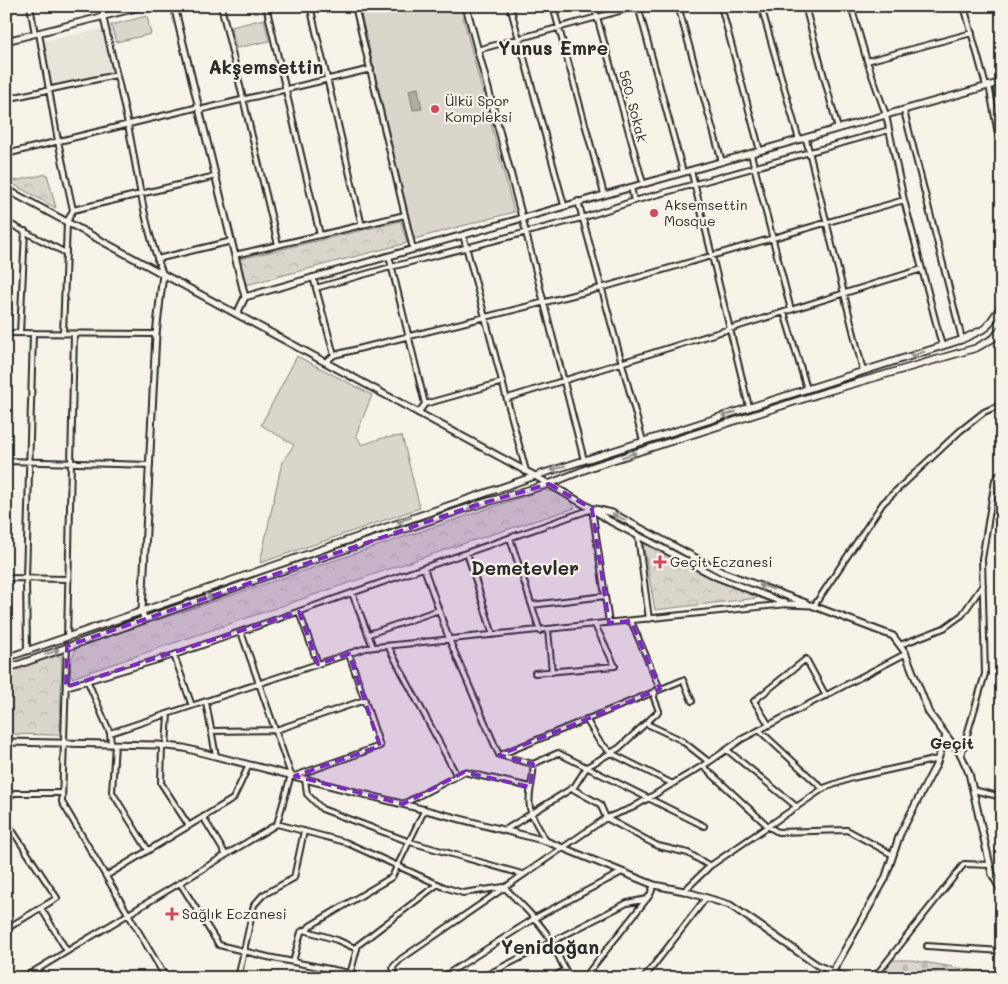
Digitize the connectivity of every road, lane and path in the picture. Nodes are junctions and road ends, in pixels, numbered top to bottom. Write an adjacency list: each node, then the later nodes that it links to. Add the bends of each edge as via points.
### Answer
1 (30, 6): 25 (street)
2 (101, 6): 21 (street)
3 (144, 6): 21 (street)
4 (174, 6): 39 (street)
5 (221, 6): 38 (street)
6 (266, 6): 36 (street)
7 (310, 6): 32 (street)
8 (355, 6): 30 (street)
9 (466, 6): 28 (street)
10 (510, 6): 26 (street)
11 (553, 6): 23 (street)
12 (594, 6): 22 (street, 560. Sokak)
13 (638, 6): 22 (street); 56 (street)
14 (678, 6): 53 (street)
15 (721, 6): 48 (street)
16 (761, 6): 46 (street)
17 (815, 6): 20 (street)
18 (964, 6): 24 (street)
19 (853, 7): 29 (street)
20 (805, 8): 43 (street)
21 (103, 17): 25 (street); 31 (street)
22 (597, 17): 23 (street); 58 (street, 560. Sokak)
23 (559, 28): 26 (street); 63 (street)
24 (972, 32): 29 (street); 34 (street)
25 (37, 34): 27 (street); 35 (street)
26 (518, 39): 28 (street); 67 (street)
27 (6, 41)
28 (477, 50): 70 (street)
29 (867, 61): 41 (street)
30 (371, 69): 32 (street); 69 (street)
31 (116, 75): 35 (street); 42 (street)
32 (327, 81): 36 (street); 75 (street)
33 (1002, 82): 34 (street)
34 (987, 85): 40 (street); 52 (street)
35 (49, 90): 37 (street); 47 (street)
36 (286, 90): 38 (street); 78 (street)
37 (6, 99)
38 (244, 100): 39 (street); 82 (street)
39 (199, 109): 42 (street); 57 (street)
40 (904, 111): 41 (street); 113 (street)
41 (886, 115): 43 (street); 44 (street)
42 (128, 124): 47 (street); 62 (street)
43 (838, 129): 45 (street)
44 (889, 130): 49 (street); 64 (street)
45 (806, 139): 46 (street); 49 (street)
46 (799, 140): 48 (street)
47 (58, 141): 50 (street); 68 (street)
48 (760, 151): 51 (street)
49 (809, 152): 54 (street); 74 (street)
50 (6, 154)
51 (751, 154): 53 (street); 54 (street)
52 (1002, 156)
53 (722, 162): 55 (street)
54 (754, 167): 59 (street); 80 (street)
55 (690, 170): 56 (street); 59 (street)
56 (683, 172): 58 (street)
57 (216, 176): 62 (street); 81 (street)
58 (643, 183): 60 (street)
59 (694, 184): 66 (street); 88 (street)
60 (631, 187): 63 (street); 66 (street)
61 (6, 189): 73 (street)
62 (141, 194): 68 (street); 89 (street)
63 (604, 194): 65 (street)
64 (904, 200): 74 (street); 91 (street)
65 (578, 201): 67 (street); 71 (street)
66 (634, 201): 71 (street)
67 (564, 205): 70 (street)
68 (73, 210): 73 (street)
69 (405, 215): 75 (street); 84 (street)
70 (522, 217): 77 (street); 79 (street)
71 (582, 218): 77 (street); 95 (street)
72 (6, 222): 76 (street)
73 (67, 222): 85 (street); 92 (street)
74 (827, 223): 80 (street); 96 (street)
75 (362, 226): 78 (street)
76 (24, 231): 85 (street); 107 (street)
77 (526, 234): 83 (street); 98 (street)
78 (320, 235): 82 (street)
79 (463, 235): 83 (street); 84 (street)
80 (772, 239): 88 (street); 100 (street)
81 (232, 241): 86 (street); 89 (street)
82 (278, 245): 86 (street)
83 (467, 248): 90 (street); 103 (street)
84 (413, 249): 87 (street)
85 (66, 253): 109 (street)
86 (235, 254): 97 (street)
87 (389, 256): 90 (street); 93 (street)
88 (712, 257): 95 (street); 104 (street)
89 (157, 258): 92 (street)
90 (391, 266): 94 (street); 112 (street)
91 (922, 269): 96 (street); 114 (street)
92 (163, 274): 102 (street); 111 (street)
93 (313, 277): 94 (street); 97 (street)
94 (316, 288): 115 (street)
95 (601, 288): 98 (street); 117 (street)
96 (844, 295): 100 (street); 118 (street)
97 (245, 297): 102 (street)
98 (544, 303): 103 (street); 119 (street)
99 (1002, 305): 113 (main road, via 986,328)
100 (791, 310): 101 (street)
101 (784, 312): 104 (street); 121 (street)
102 (237, 314): 116 (street)
103 (485, 316): 112 (street); 120 (street)
104 (729, 328): 117 (street); 125 (street)
105 (1002, 328): 136 (main road, one-way to 105, via 594,466 825,392 976,348 994,338)
106 (6, 333): 107 (street)
107 (20, 333): 108 (street)
108 (33, 334): 109 (street); 130 (street)
109 (63, 334): 110 (street)
110 (74, 334): 111 (street); 131 (street)
111 (156, 334): 132 (street)
112 (407, 336): 115 (street); 123 (street)
113 (962, 339): 114 (main road)
114 (942, 346): 118 (main road, one-way to 118)
115 (334, 355): 116 (street)
116 (326, 362): 126 (street)
117 (620, 363): 119 (street); 127 (street)
118 (863, 371): 121 (main road)
119 (564, 381): 122 (street); 128 (street)
120 (503, 382): 122 (street); 123 (street)
121 (807, 389): 125 (main road)
122 (508, 398): 133 (street)
123 (425, 404): 126 (street)
124 (1002, 404): 150 (street, via 984,412 960,431 883,503)
125 (749, 407): 127 (main road, one-way to 127)
126 (418, 412): 133 (street)
127 (643, 441): 128 (main road)
128 (584, 460): 135 (main road, one-way to 135)
129 (6, 461): 130 (street)
130 (30, 461): 131 (street); 143 (street)
131 (71, 463): 132 (street); 144 (street)
132 (150, 465): 151 (street)
133 (526, 471): 135 (street)
134 (1002, 472): 145 (street, via 996,480 982,559)
135 (535, 476): 136 (street); 151 (main road, one-way to 151)
136 (549, 484): 137 (street); 154 (main road, one-way to 136, via 473,506)
137 (592, 509): 138 (street); 139 (street); 147 (street); 150 (street, one-way to 137, via 722,572 612,513)
138 (638, 536): 148 (street, via 717,577); 155 (street)
139 (510, 538): 140 (street); 149 (street)
140 (467, 553): 141 (street); 163 (street)
141 (424, 568): 146 (street); 152 (street)
142 (6, 578): 143 (street)
143 (26, 578): 144 (street); 170 (street)
144 (68, 578): 164 (street)
145 (983, 585): 168 (street, via 962,615 944,628); 205 (street, via 984,674)
146 (352, 593): 153 (street); 162 (street)
147 (605, 596): 149 (street); 157 (street)
148 (787, 604): 150 (street); 155 (street)
149 (532, 605): 160 (street)
150 (813, 605): 168 (street, via 892,636)
151 (142, 610): 154 (street); 164 (main road)
152 (439, 610): 162 (street); 165 (street)
153 (299, 612): 161 (street); 175 (street)
154 (144, 619): 166 (main road)
155 (649, 619): 156 (street)
156 (631, 621): 157 (street); 182 (street)
157 (608, 623): 158 (street)
158 (595, 625): 159 (street); 177 (street, via 615,666)
159 (548, 630): 160 (street); 177 (street)
160 (540, 631): 163 (street)
161 (241, 632): 173 (street); 180 (street)
162 (369, 634): 169 (street)
163 (493, 635): 165 (street)
164 (67, 637): 170 (main road)
165 (449, 640): 167 (street); 204 (street)
166 (67, 646): 176 (main road, one-way to 166); 181 (street)
167 (388, 646): 169 (street); 214 (street)
168 (900, 646): 172 (street)
169 (373, 647): 171 (street)
170 (27, 651): 174 (main road)
171 (349, 654): 175 (street); 185 (street)
172 (905, 654): 184 (street); 197 (street, via 929,713)
173 (174, 655): 179 (street); 188 (street)
174 (6, 658)
175 (318, 664): 180 (street)
176 (6, 668)
177 (552, 672): 178 (street)
178 (535, 673)
179 (88, 682): 181 (street); 196 (street)
180 (260, 684): 187 (street); 193 (street)
181 (66, 688): 199 (street, via 66,732)
182 (660, 689): 183 (street); 186 (street, via 683,680)
183 (655, 691): 190 (street); 191 (street, via 659,711)
184 (826, 696): 192 (street); 192 (street, via 806,659 754,701)
185 (365, 700): 193 (street); 213 (street, via 380,746)
186 (692, 701)
187 (206, 702): 188 (street); 195 (street)
188 (192, 706): 189 (street)
189 (168, 714): 196 (street); 201 (street)
190 (586, 719): 203 (street, via 599,741); 204 (street)
191 (647, 724): 203 (street); 208 (street, via 681,740)
192 (769, 725): 194 (street)
193 (276, 730): 195 (street); 213 (street)
194 (759, 730): 202 (street); 219 (street)
195 (211, 731): 206 (street)
196 (110, 733): 200 (street)
197 (946, 736): 205 (street); 207 (street)
198 (6, 742): 199 (street)
199 (62, 743): 200 (street); 221 (street)
200 (113, 744): 201 (street); 241 (street, via 112,792)
201 (164, 746): 206 (street); 233 (street, via 161,784)
202 (727, 750): 208 (street); 226 (street)
203 (611, 753): 212 (street); 216 (street)
204 (499, 755): 209 (street)
205 (961, 755): 220 (street)
206 (216, 756): 210 (street)
207 (938, 760): 219 (street, via 852,778); 243 (street, via 900,834)
208 (709, 762): 211 (street)
209 (533, 764): 212 (street, via 558,753); 217 (street)
210 (249, 765): 213 (street); 229 (street, via 233,799)
211 (703, 766): 216 (street); 235 (street)
212 (587, 767): 218 (street); 224 (street)
213 (293, 776): 215 (street); 232 (street)
214 (457, 776): 217 (street, via 464,772); 225 (street)
215 (305, 778): 225 (street); 239 (street, via 307,794 322,809)
216 (671, 783): 224 (street)
217 (530, 787): 228 (street)
218 (571, 788): 228 (street); 230 (street, via 600,804)
219 (823, 790): 226 (street)
220 (973, 790): 223 (street); 244 (street)
221 (62, 792): 222 (street, via 15,793); 249 (street, via 62,802)
222 (6, 797)
223 (1002, 797)
224 (648, 798): 230 (street); 234 (street)
225 (403, 804): 227 (street)
226 (797, 807): 235 (street)
227 (425, 810): 236 (street); 239 (street)
228 (531, 812): 236 (street); 238 (street)
229 (203, 817): 233 (street); 242 (street)
230 (606, 818): 240 (street); 245 (street, via 658,846 688,853)
231 (6, 822): 258 (street, via 57,898)
232 (277, 824): 237 (street); 242 (street)
233 (189, 826): 241 (street)
234 (704, 826)
235 (769, 827): 243 (street, via 778,832 847,830); 245 (street)
236 (505, 830): 238 (street)
237 (304, 831): 246 (street, via 344,842); 267 (street, via 294,878 263,895 254,905)
238 (546, 841): 240 (street)
239 (410, 842): 246 (street); 248 (street)
240 (560, 847): 247 (street); 248 (street)
241 (148, 850): 249 (street)
242 (226, 855): 250 (street)
243 (894, 855): 271 (street, via 885,879)
244 (990, 865): 255 (street); 286 (street, via 964,864)
245 (710, 866): 254 (street)
246 (399, 867): 251 (street); 262 (street, via 392,877)
247 (622, 872): 252 (street); 260 (street)
248 (522, 874): 253 (street)
249 (106, 876): 259 (street)
250 (180, 883): 259 (street); 267 (street, via 219,944)
251 (438, 884): 253 (street, via 463,893); 265 (street, via 362,941)
252 (654, 885): 254 (street); 257 (street)
253 (504, 887): 260 (street); 277 (street, via 397,962 393,967)
254 (684, 891): 256 (street)
255 (1002, 892)
256 (706, 898): 271 (street, via 730,905 817,965); 283 (street)
257 (647, 899): 263 (street, via 627,903); 282 (street)
258 (41, 908): 261 (street); 266 (street)
259 (128, 914): 266 (street); 274 (street)
260 (535, 918): 263 (street); 278 (street)
261 (6, 928)
262 (307, 930): 265 (street); 269 (street, via 301,932)
263 (551, 941): 270 (street); 279 (street)
264 (927, 946): 268 (street)
265 (357, 949): 272 (street)
266 (67, 951): 273 (street)
267 (245, 951): 269 (street); 275 (street)
268 (1002, 951)
269 (294, 962): 272 (street)
270 (564, 970): 280 (street); 281 (street)
271 (834, 971): 284 (street); 285 (street)
272 (350, 975): 276 (street)
273 (23, 978)
274 (166, 978)
275 (238, 978)
276 (376, 978)
277 (395, 978)
278 (441, 978)
279 (481, 978)
280 (552, 978)
281 (571, 978)
282 (584, 978)
283 (644, 978)
284 (829, 978)
285 (846, 978)
286 (874, 978)

